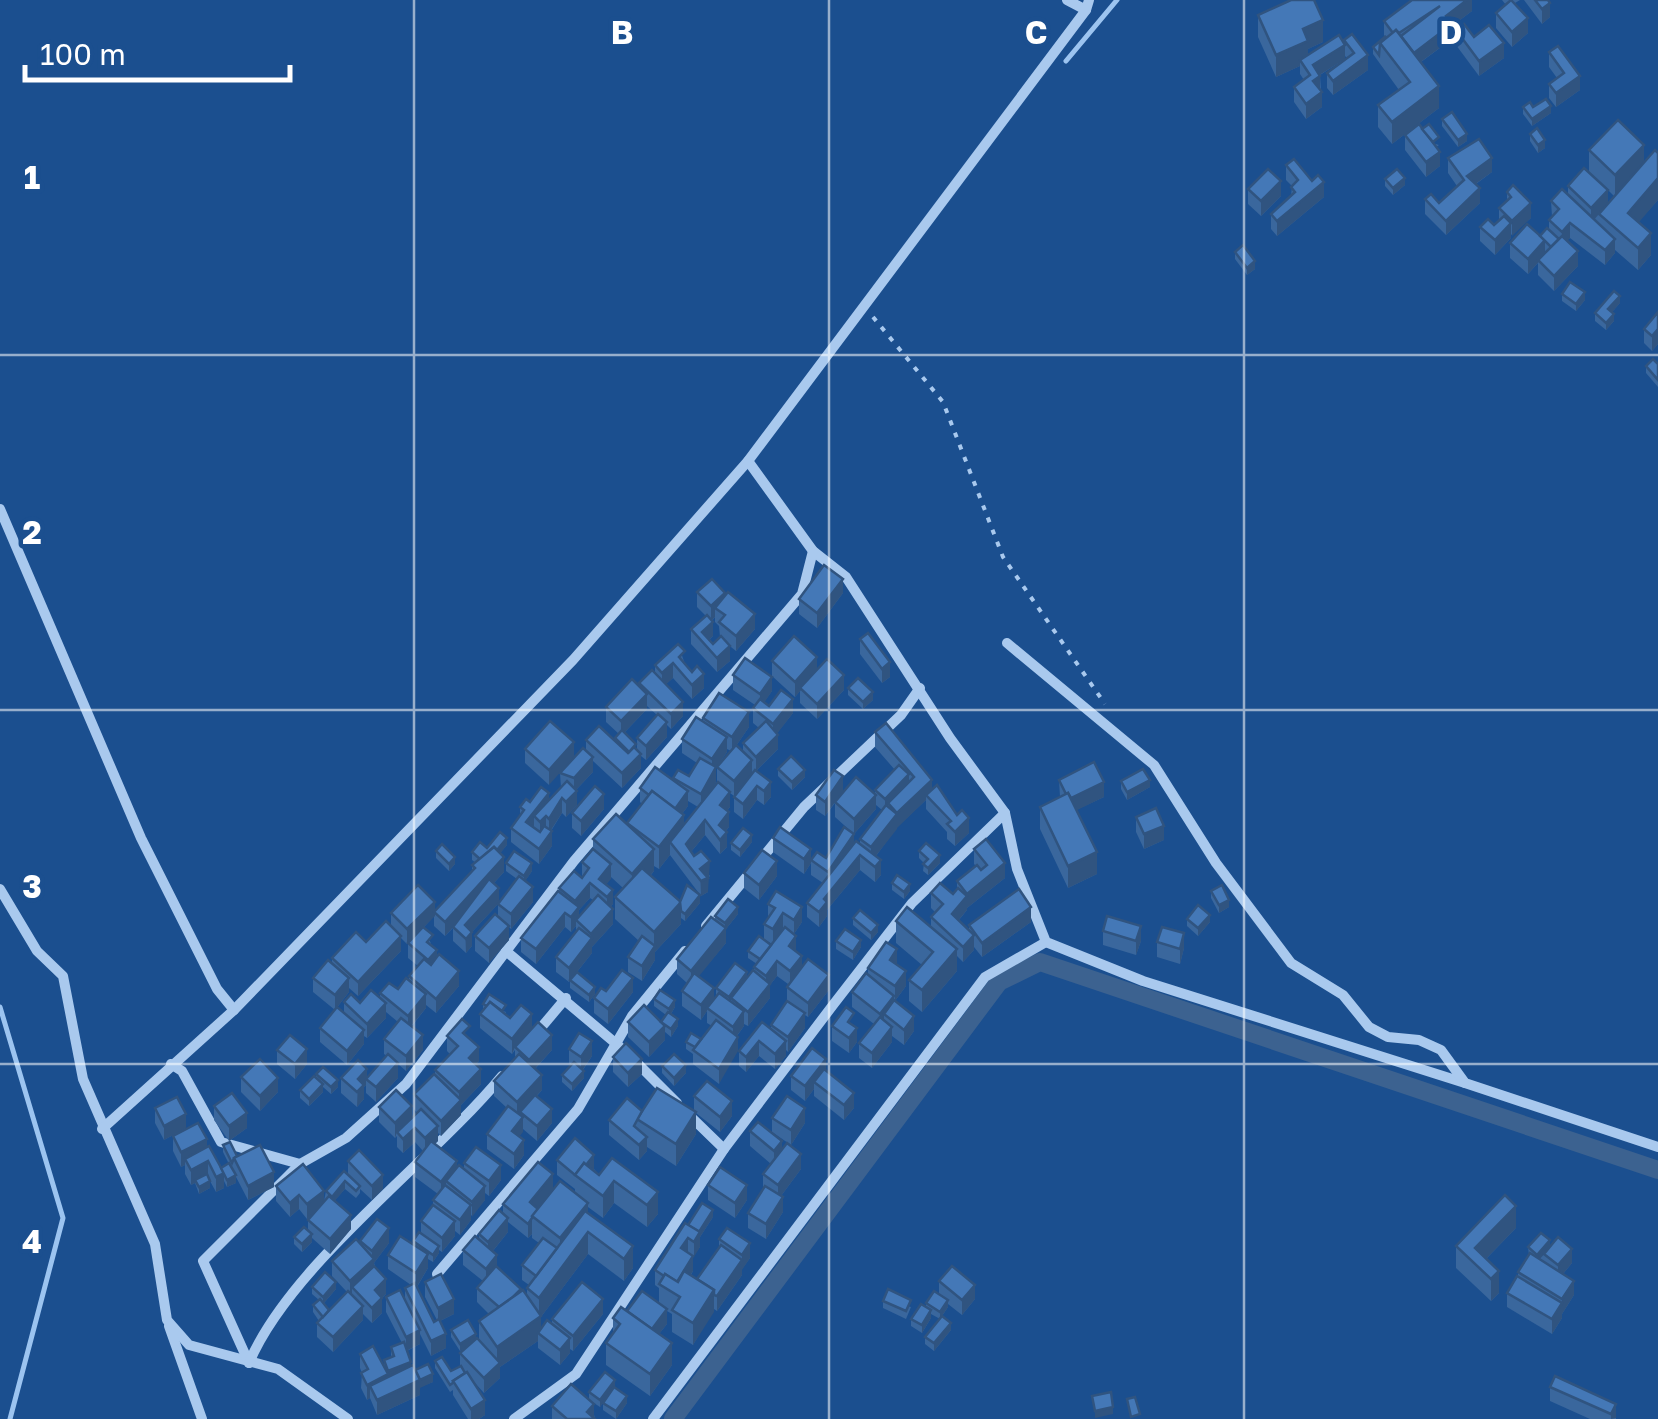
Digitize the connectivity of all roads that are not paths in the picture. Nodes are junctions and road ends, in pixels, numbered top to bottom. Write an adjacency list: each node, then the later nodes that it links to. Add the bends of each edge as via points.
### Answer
1 (1067, 0): 2 (street)
2 (1088, 5): 3 (street)
3 (748, 461): 5 (street); 13 (street, via 573,660)
4 (0, 509): 13 (street, via 141,838)
5 (813, 551): 7 (street, via 846,576); 11 (street, via 802,594 574,861)
6 (1007, 643): 18 (street, via 1154,765 1216,863 1291,962 1343,995 1370,1027 1442,1050)
7 (920, 688): 8 (street); 14 (street, via 901,715 804,807)
8 (1005, 813): 10 (street, via 1016,869); 21 (street, via 912,904)
9 (0, 889): 19 (street, via 36,951 64,976 83,1078)
10 (1046, 942): 18 (street, via 1143,982); 29 (street, via 985,976)
11 (506, 952): 12 (street); 22 (street, via 406,1084 346,1138)
12 (566, 998): 14 (street); 15 (street)
13 (234, 1010): 16 (street)
14 (616, 1043): 21 (street); 23 (street, via 578,1109)
15 (520, 1054)
16 (171, 1064): 19 (street); 22 (street, via 182,1071 221,1142)
17 (508, 1068): 25 (street, via 319,1266 258,1341)
18 (1465, 1084): 20 (street)
19 (102, 1128): 24 (street, via 155,1244)
20 (1658, 1147)
21 (724, 1149): 28 (street, via 576,1374)
22 (300, 1164): 25 (street, via 203,1261)
23 (438, 1274)
24 (167, 1320): 25 (street, via 189,1345); 26 (street)
25 (249, 1363): 27 (street, via 278,1369)
26 (202, 1419)
27 (348, 1419)
28 (514, 1419)
29 (652, 1419)

